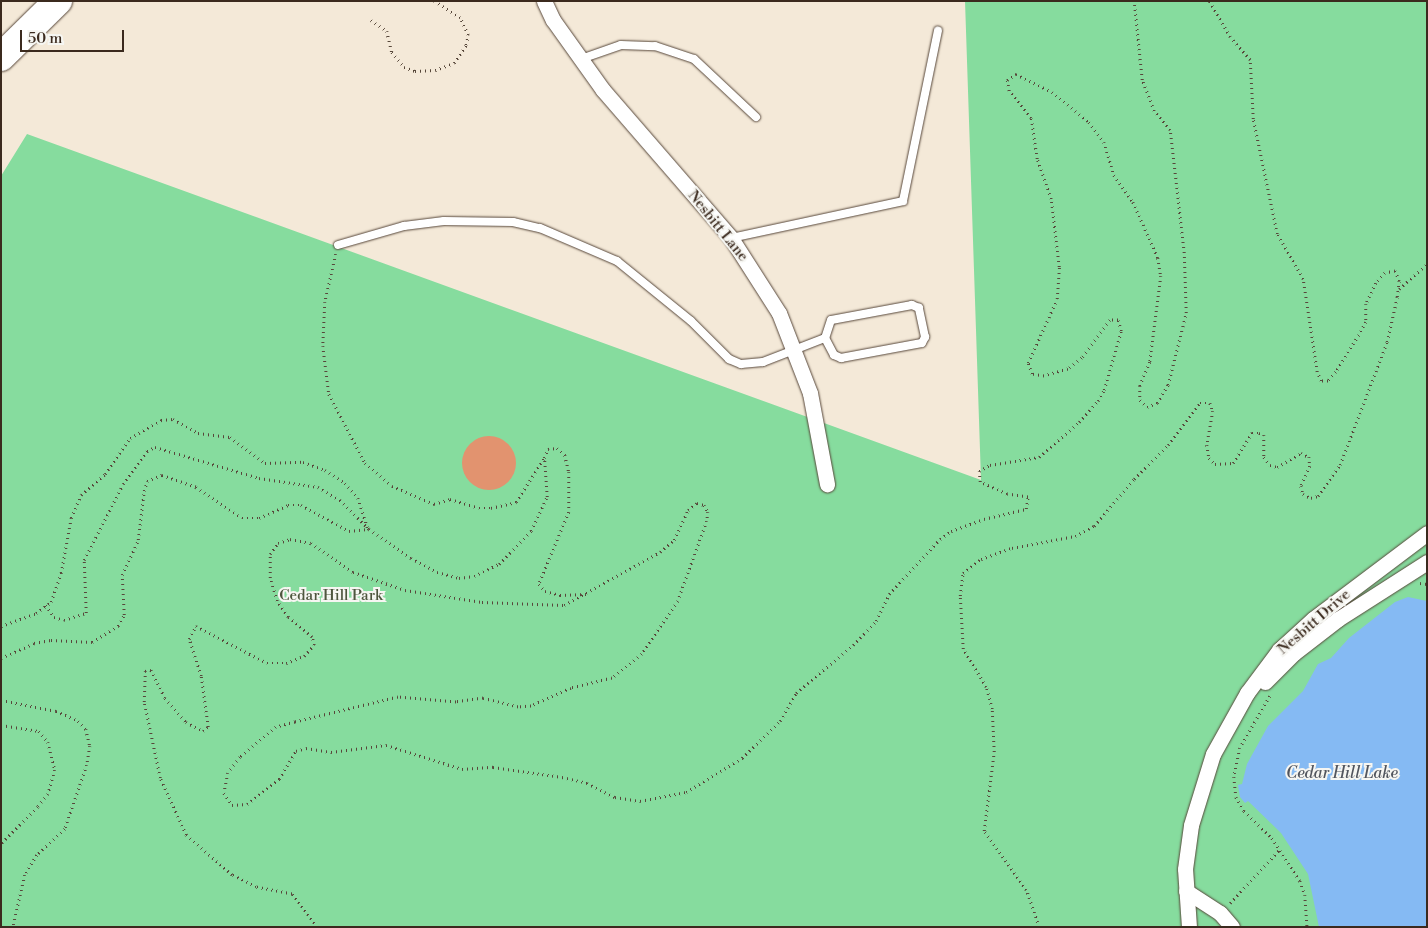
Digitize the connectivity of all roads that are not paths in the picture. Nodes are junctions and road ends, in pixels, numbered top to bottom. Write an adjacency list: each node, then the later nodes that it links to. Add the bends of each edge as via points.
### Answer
1 (58, 1): 4 (highway)
2 (544, 1): 5 (street, Nesbitt Lane, via 553,20)
3 (938, 31): 7 (lane, via 903,201)
4 (1, 56)
5 (581, 59): 6 (lane, via 622,45 654,46 694,59); 7 (street, Nesbitt Lane, via 603,90)
6 (756, 117)
7 (731, 238): 10 (street, Nesbitt Lane, via 779,313)
8 (338, 245): 10 (lane, via 396,228 444,221 488,220 531,226 617,261 691,321 729,359 752,365)
9 (825, 338): 9 (lane, via 834,355 841,358 922,343 925,337 919,308 912,305 832,320); 10 (lane)
10 (794, 349): 11 (street, Nesbitt Lane, via 810,393)
11 (827, 484)
12 (1427, 534): 13 (street, Nesbitt Drive)
13 (1414, 545): 14 (street); 15 (street, Nesbitt Drive, via 1330,605 1279,650 1247,693)
14 (1427, 562): 15 (street, Nesbitt Drive, via 1385,586 1294,653)
15 (1225, 732): 16 (street, Nesbitt Drive, via 1204,778 1193,817 1185,869)
16 (1186, 891): 17 (street, Nesbitt Drive); 18 (street, via 1220,913)
17 (1189, 927)
18 (1232, 927)

